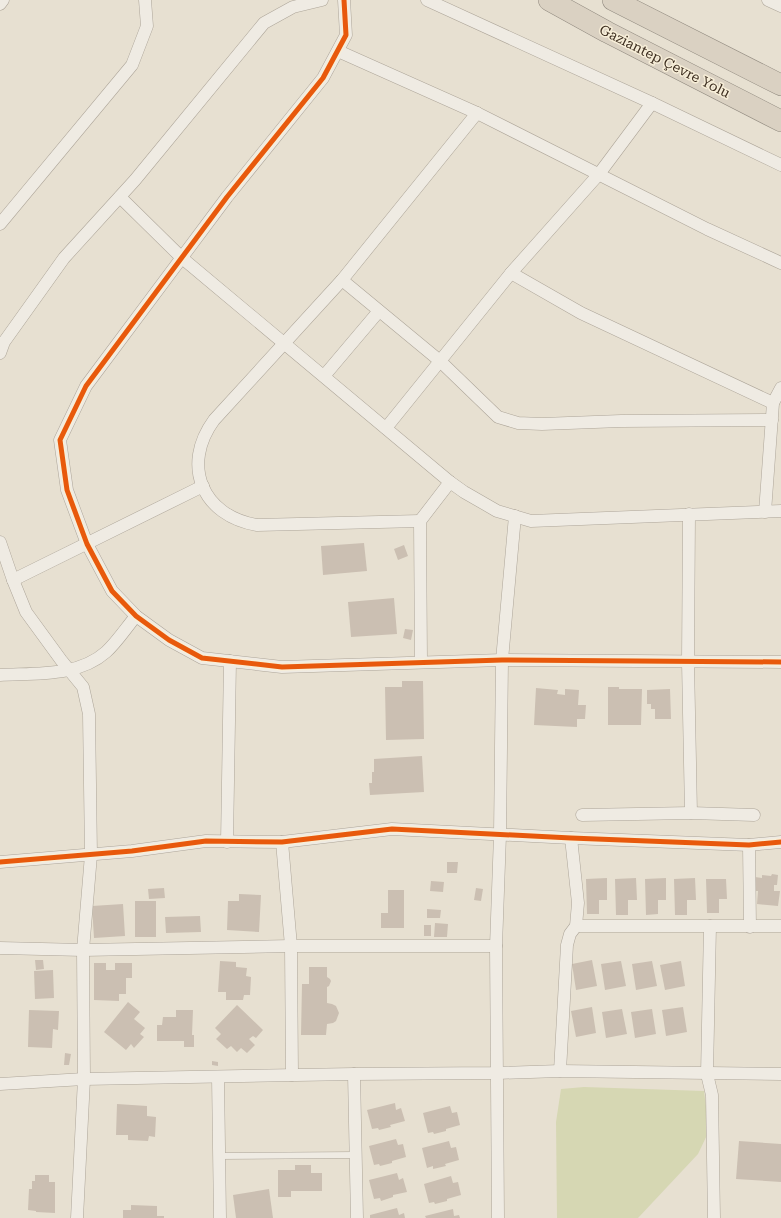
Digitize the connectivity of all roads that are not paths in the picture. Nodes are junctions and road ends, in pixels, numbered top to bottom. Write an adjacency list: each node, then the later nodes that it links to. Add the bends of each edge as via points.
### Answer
1 (3, 0): 9 (street)
2 (145, 0): 19 (street, via 147,26 132,65)
3 (322, 0): 18 (street, via 293,7 264,23)
4 (344, 0): 11 (street, via 346,35)
5 (427, 0): 13 (street)
6 (549, 0): 15 (highway, Gaziantep Çevre Yolu)
7 (613, 0): 12 (highway)
8 (768, 0): 10 (street)
9 (0, 4)
10 (781, 6)
11 (338, 51): 14 (street); 20 (street, via 323,78 227,197)
12 (781, 85)
13 (652, 104): 16 (street); 17 (street)
14 (477, 113): 17 (street); 23 (street)
15 (781, 121)
16 (781, 165)
17 (599, 174): 21 (street); 22 (street)
18 (120, 197): 20 (street); 26 (street, via 64,258 4,342)
19 (0, 224)
20 (182, 258): 25 (street); 41 (street, via 86,386 60,440 67,490)
21 (781, 263)
22 (511, 273): 27 (street); 30 (street, via 581,313)
23 (342, 280): 24 (street); 25 (street)
24 (379, 311): 27 (street); 28 (street)
25 (285, 344): 28 (street); 34 (street, via 207,430 199,452 199,474)
26 (0, 353)
27 (440, 361): 31 (street, via 498,417 518,423); 32 (street)
28 (324, 376): 32 (street)
29 (781, 388): 30 (street)
30 (773, 403): 31 (street)
31 (772, 420): 36 (street)
32 (386, 428): 33 (street)
33 (450, 482): 38 (street, via 497,511); 39 (street)
34 (203, 486): 39 (street, via 207,495 224,513 246,523); 41 (street)
35 (781, 511): 36 (street)
36 (765, 512): 37 (street)
37 (689, 514): 38 (street, via 531,521); 47 (street)
38 (515, 516): 44 (street)
39 (420, 521): 46 (street)
40 (0, 542): 42 (street)
41 (86, 544): 42 (street); 43 (street, via 112,591)
42 (13, 580): 49 (street, via 26,612)
43 (136, 616): 45 (street, via 169,640 202,658); 49 (street, via 106,652)
44 (502, 660): 46 (street); 47 (street); 54 (street)
45 (230, 661): 46 (street, via 282,667); 56 (street)
46 (421, 662)
47 (688, 662): 48 (street); 51 (street)
48 (781, 662)
49 (70, 671): 50 (street); 60 (street, via 83,686 89,714)
50 (0, 675)
51 (691, 813): 52 (street); 53 (street)
52 (582, 815)
53 (754, 815)
54 (500, 835): 55 (street); 57 (street, via 392,829); 67 (street)
55 (571, 838): 59 (street); 62 (street, via 578,903)
56 (227, 842): 57 (street); 60 (street, via 206,841)
57 (282, 842): 66 (street)
58 (781, 842): 59 (street)
59 (749, 845): 65 (street)
60 (91, 855): 61 (street); 69 (street)
61 (0, 862)
62 (576, 926): 63 (street); 70 (street, via 567,945)
63 (710, 926): 65 (street); 73 (street)
64 (781, 926): 65 (street)
65 (750, 927)
66 (291, 946): 67 (street); 69 (street); 75 (street)
67 (496, 946): 71 (street)
68 (0, 948): 69 (street)
69 (83, 950): 77 (street)
70 (560, 1071): 71 (street); 73 (street)
71 (497, 1073): 72 (street); 84 (street)
72 (354, 1074): 75 (street); 79 (street)
73 (708, 1074): 74 (street); 85 (street, via 712,1095)
74 (781, 1074)
75 (292, 1075): 76 (street)
76 (218, 1077): 77 (street); 80 (street)
77 (84, 1079): 78 (street); 81 (street)
78 (0, 1084)
79 (356, 1155): 80 (lane); 83 (street)
80 (219, 1156): 82 (street)
81 (77, 1218)
82 (220, 1218)
83 (357, 1218)
84 (498, 1218)
85 (714, 1218)

